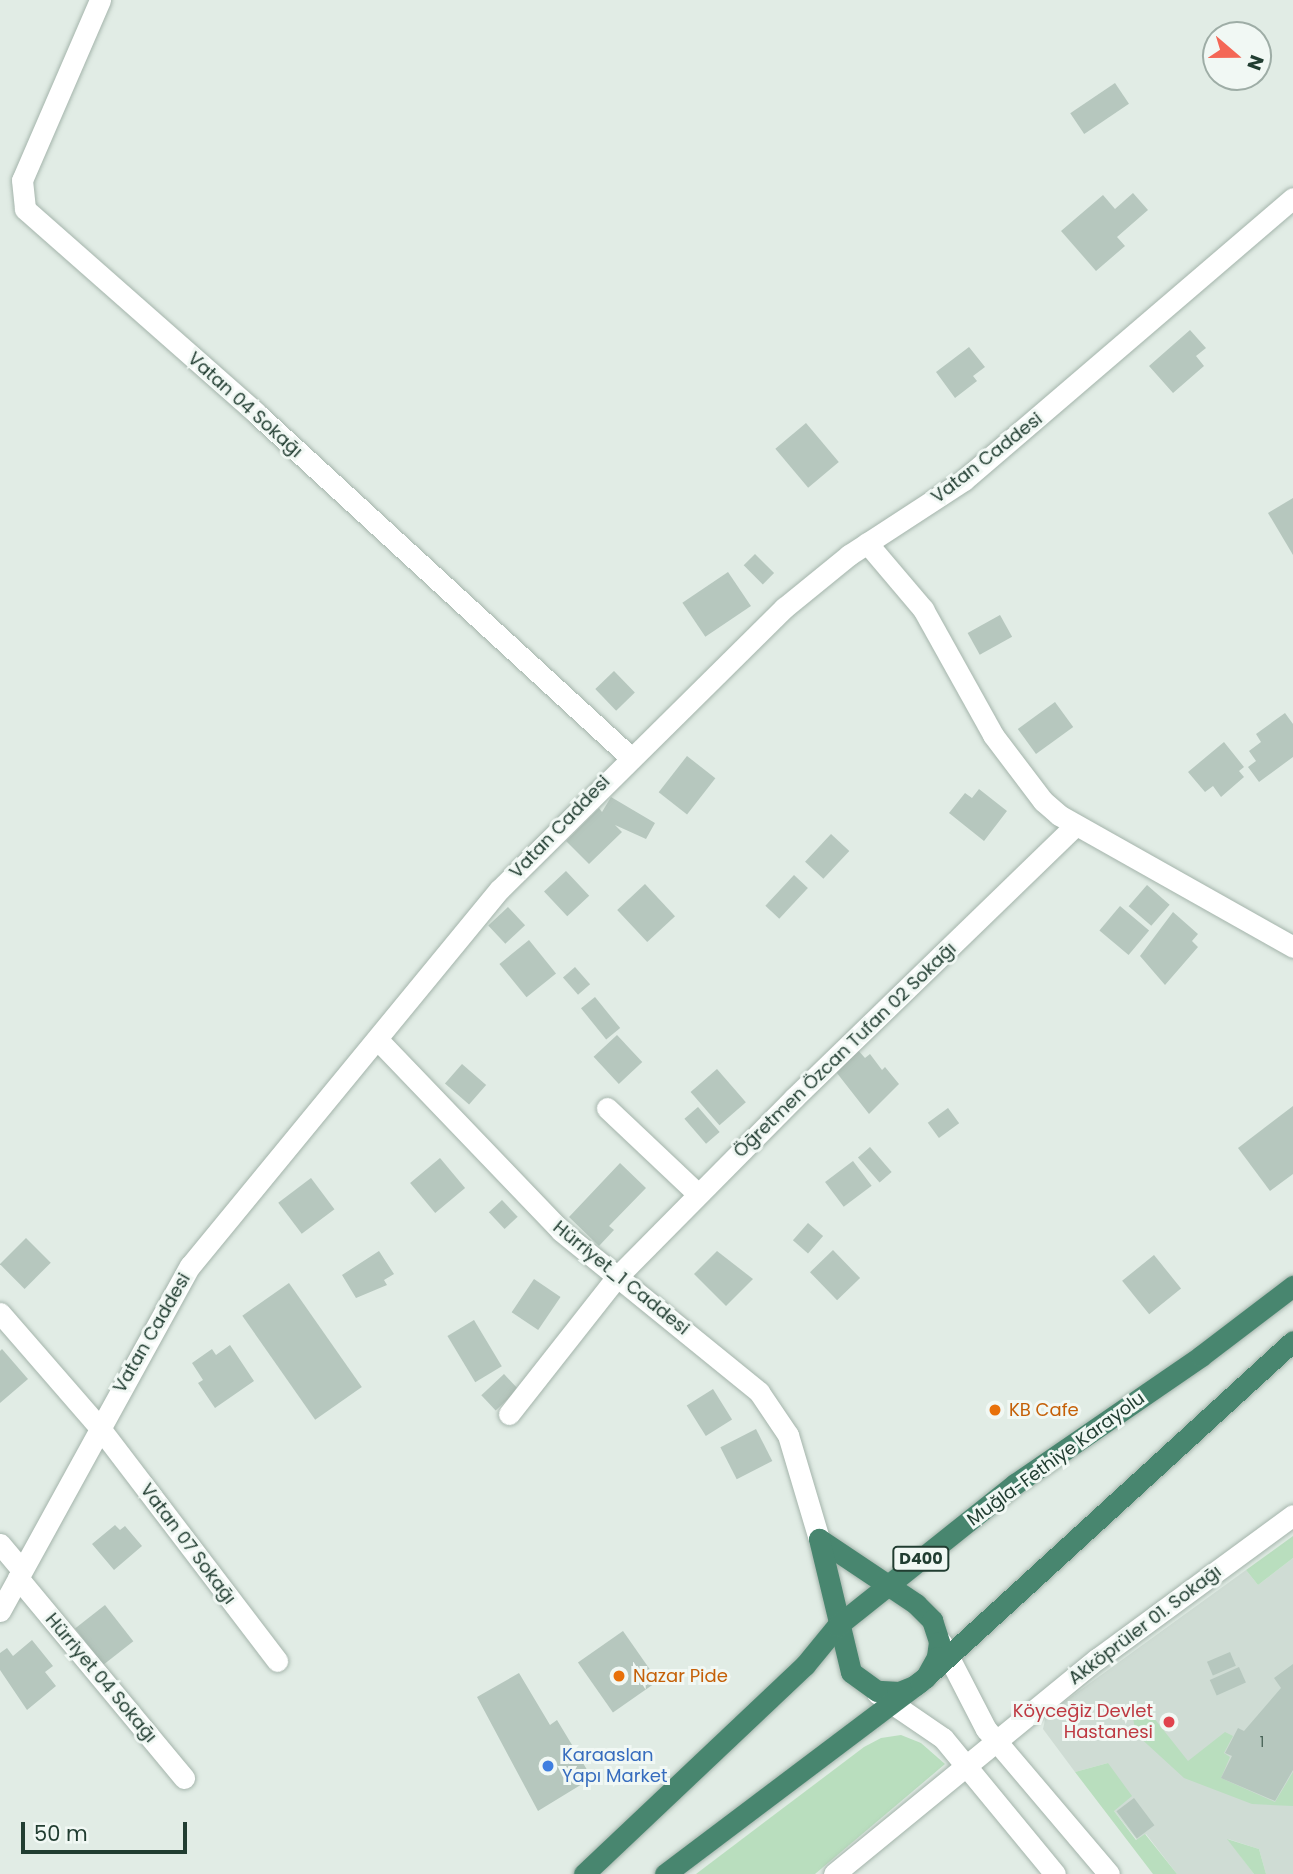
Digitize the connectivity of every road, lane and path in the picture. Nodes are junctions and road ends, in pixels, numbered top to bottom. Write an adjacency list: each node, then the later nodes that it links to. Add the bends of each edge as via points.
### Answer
1 (100, 0): 4 (street, Vatan 04 Sokağı, via 22,180 25,209 256,413)
2 (1293, 198): 3 (street, Vatan Caddesi, via 964,480)
3 (867, 544): 4 (street, Vatan Caddesi, via 784,608); 5 (street, via 923,609 1026,783)
4 (629, 756): 7 (street, Vatan Caddesi, via 468,923)
5 (1076, 825): 6 (street); 9 (street, Öğretmen Özcan Tufan 02 Sokağı)
6 (1293, 947)
7 (379, 1041): 10 (street, Hürriyet_1 Caddesi, via 538,1209); 15 (street, Vatan Caddesi, via 190,1266)
8 (607, 1108): 9 (street)
9 (698, 1194): 10 (street, Öğretmen Özcan Tufan 02 Sokağı)
10 (616, 1278): 14 (street, Öğretmen Özcan Tufan 02 Sokağı); 17 (street, Hürriyet_1 Caddesi, via 722,1358 771,1407 799,1463)
11 (1293, 1286): 20 (highway, Muğla-Fethiye Karayolu / D400, via 1201,1356 1015,1484)
12 (0, 1313): 15 (street, Vatan 07 Sokağı)
13 (1293, 1341): 27 (highway)
14 (509, 1414)
15 (99, 1427): 19 (street, Vatan Caddesi); 28 (street, Vatan 07 Sokağı)
16 (1293, 1515): 32 (street, Akköprüler 01. Sokağı)
17 (819, 1539): 20 (highway); 24 (highway)
18 (0, 1544): 19 (street, Hürriyet 04 Sokağı)
19 (20, 1574): 23 (street, Vatan Caddesi); 34 (street, Hürriyet 04 Sokağı)
20 (888, 1585): 21 (highway); 22 (highway, Muğla-Fethiye Karayolu / D400)
21 (909, 1600): 22 (highway, via 885,1597); 25 (highway, via 928,1614)
22 (862, 1606): 24 (highway, Muğla-Fethiye Karayolu / D400); 26 (highway, via 846,1624)
23 (0, 1611)
24 (837, 1626): 26 (highway); 35 (highway, Muğla-Fethiye Karayolu / D400, via 805,1665)
25 (937, 1634): 27 (street); 29 (highway, via 937,1657)
26 (842, 1649): 30 (highway, via 851,1672)
27 (948, 1657): 29 (highway); 32 (street, via 973,1709)
28 (277, 1661)
29 (920, 1682): 30 (highway, via 900,1692); 31 (highway)
30 (869, 1688): 31 (street)
31 (892, 1703): 33 (street, via 943,1738); 36 (highway)
32 (995, 1740): 33 (street, Akköprüler 01. Sokağı); 39 (street)
33 (967, 1763): 37 (street, Akköprüler 01. Sokağı); 38 (street)
34 (184, 1779)
35 (584, 1874)
36 (665, 1874)
37 (834, 1874)
38 (1055, 1874)
39 (1109, 1874)

